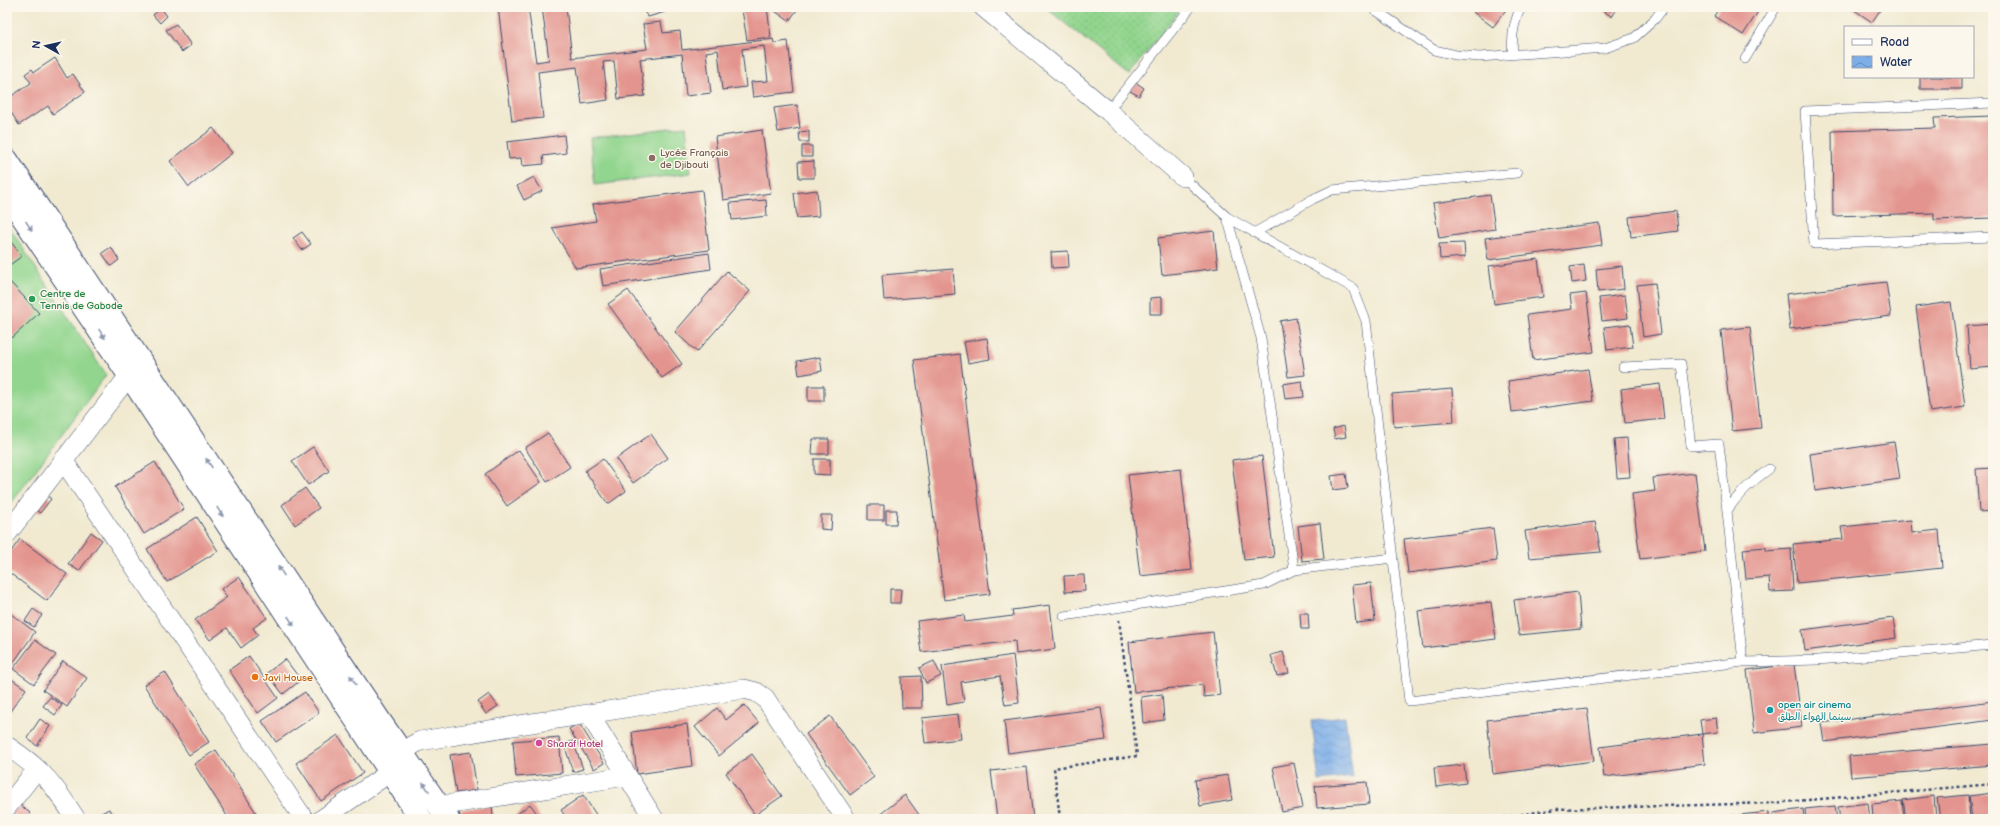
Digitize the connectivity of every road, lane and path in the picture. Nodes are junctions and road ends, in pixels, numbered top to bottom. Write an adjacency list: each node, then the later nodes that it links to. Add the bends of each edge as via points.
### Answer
1 (983, 7): 10 (street)
2 (1190, 7): 10 (lane)
3 (1371, 7): 7 (lane, via 1434,50 1480,57)
4 (1521, 7): 7 (lane, via 1511,36)
5 (1664, 7): 7 (lane, via 1655,20 1634,38 1605,48)
6 (1776, 7): 8 (lane)
7 (1513, 55)
8 (1745, 59)
9 (1993, 103): 17 (lane, via 1805,112 1814,244)
10 (1108, 111): 13 (street)
11 (10, 173): 18 (street)
12 (1517, 173): 16 (lane, via 1332,190)
13 (1183, 177): 15 (lane)
14 (7, 194): 18 (street, one-way to 18)
15 (1227, 217): 16 (lane); 25 (lane, via 1261,338)
16 (1254, 233): 24 (lane, via 1353,288 1366,321)
17 (1993, 237)
18 (135, 367): 20 (street); 32 (street, one-way to 18); 34 (street, one-way to 34, via 280,603)
19 (1623, 367): 22 (lane, via 1681,364 1691,446 1719,444)
20 (63, 460): 23 (street); 40 (street)
21 (1769, 469): 22 (lane, via 1736,497)
22 (1728, 511): 29 (lane)
23 (7, 534)
24 (1393, 558): 25 (lane); 29 (lane, via 1409,701)
25 (1294, 570): 26 (lane, via 1264,585)
26 (1117, 610): 27 (lane); 45 (path, via 1138,756 1054,768)
27 (1064, 616)
28 (1993, 645): 29 (lane, via 1818,660)
29 (1743, 662)
30 (588, 714): 32 (street, via 420,741); 35 (street); 44 (street, via 744,689 756,692 765,698)
31 (7, 746): 33 (street)
32 (403, 754): 34 (street); 38 (street, one-way to 32)
33 (37, 769): 37 (street); 39 (street, via 57,791)
34 (389, 773): 41 (street); 42 (street)
35 (626, 776): 38 (street); 43 (street)
36 (1993, 784): 46 (path, via 1773,803 1557,809)
37 (7, 807)
38 (444, 813)
39 (76, 819)
40 (304, 819)
41 (322, 819)
42 (421, 819)
43 (654, 819)
44 (846, 819)
45 (1060, 819)
46 (1491, 819)

